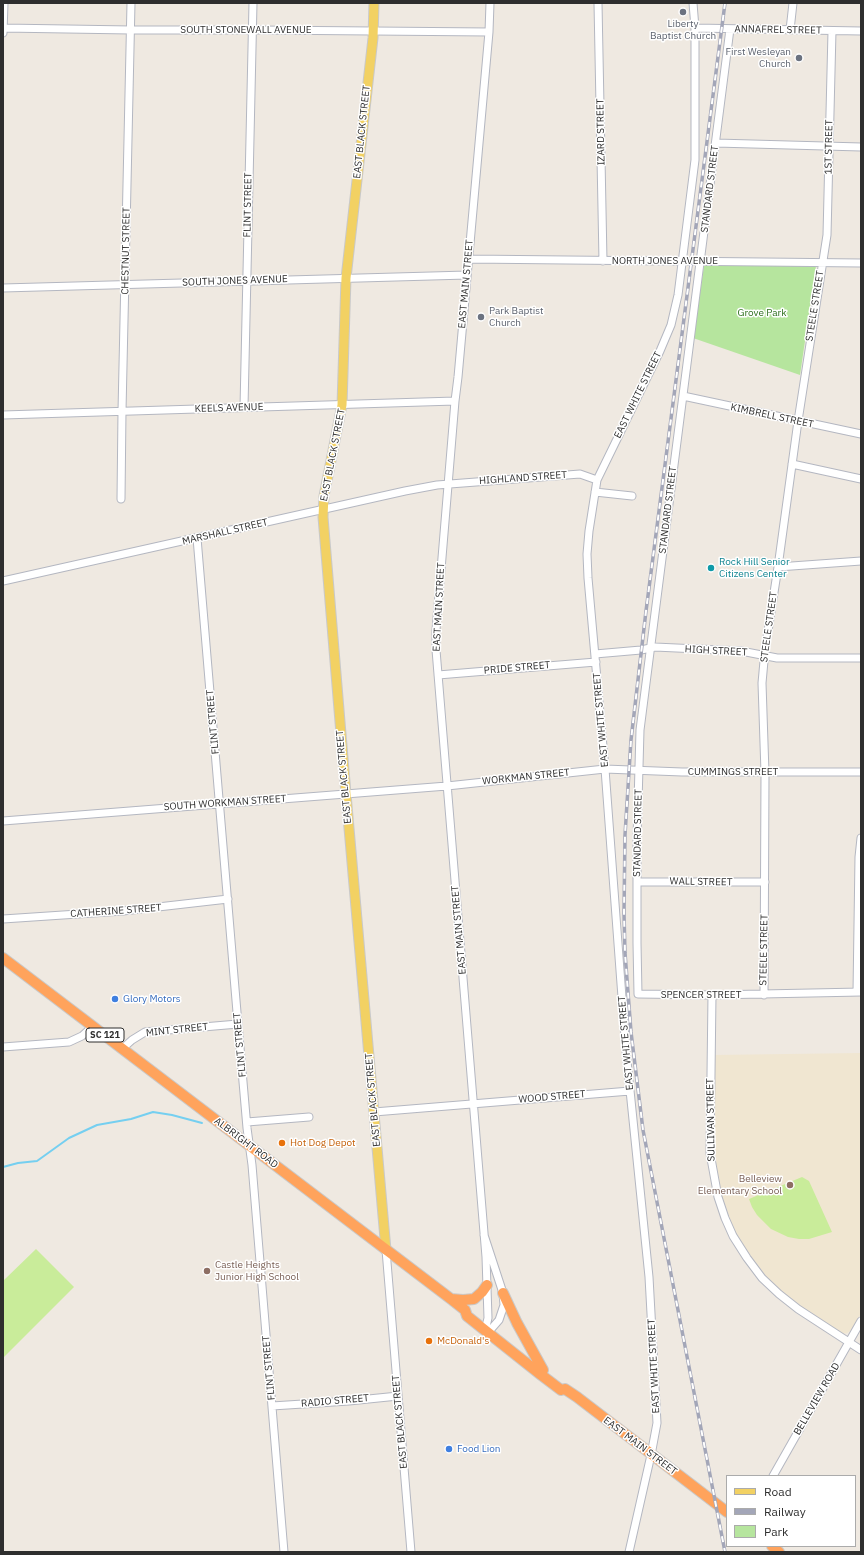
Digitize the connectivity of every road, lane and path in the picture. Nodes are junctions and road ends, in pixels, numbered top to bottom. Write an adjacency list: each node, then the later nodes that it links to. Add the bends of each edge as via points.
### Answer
1 (4, 3): 9 (street)
2 (131, 3): 12 (street, CHESTNUT STREET)
3 (253, 3): 13 (street, FLINT STREET)
4 (374, 3): 15 (main road, EAST BLACK STREET)
5 (490, 3): 18 (street, EAST MAIN STREET)
6 (598, 3): 25 (street, IZARD STREET)
7 (693, 3): 10 (street, EAST WHITE STREET)
8 (793, 3): 14 (street)
9 (3, 28): 12 (street, SOUTH STONEWALL AVENUE); 19 (street)
10 (695, 28): 11 (street, ANNAFREL STREET); 26 (street, EAST WHITE STREET, via 695,160)
11 (730, 29): 14 (street, ANNAFREL STREET); 20 (street, STANDARD STREET)
12 (130, 30): 13 (street, SOUTH STONEWALL AVENUE); 32 (street, CHESTNUT STREET)
13 (252, 30): 15 (street, SOUTH STONEWALL AVENUE); 31 (street, FLINT STREET)
14 (790, 30): 16 (street, ANNAFREL STREET)
15 (373, 31): 18 (street, SOUTH STONEWALL AVENUE); 30 (main road, EAST BLACK STREET)
16 (832, 31): 17 (street, ANNAFREL STREET); 21 (street, 1ST STREET)
17 (861, 31)
18 (490, 32): 23 (street, EAST MAIN STREET)
19 (3, 33)
20 (716, 143): 21 (street); 24 (street, STANDARD STREET)
21 (830, 146): 22 (street); 27 (street, 1ST STREET, via 827,235)
22 (861, 147)
23 (469, 258): 25 (street, NORTH JONES AVENUE); 29 (street, EAST MAIN STREET)
24 (700, 260): 26 (street, NORTH JONES AVENUE); 27 (street, NORTH JONES AVENUE); 34 (street, STANDARD STREET)
25 (603, 261): 26 (street, NORTH JONES AVENUE)
26 (683, 261): 44 (street, EAST WHITE STREET, via 671,325)
27 (822, 262): 28 (street, NORTH JONES AVENUE); 40 (street, STEELE STREET)
28 (861, 263)
29 (467, 275): 30 (street, SOUTH JONES AVENUE); 35 (street, EAST MAIN STREET)
30 (346, 278): 31 (street, SOUTH JONES AVENUE); 36 (main road, EAST BLACK STREET)
31 (246, 281): 32 (street, SOUTH JONES AVENUE); 37 (street, FLINT STREET)
32 (126, 284): 33 (street, SOUTH JONES AVENUE); 38 (street, CHESTNUT STREET)
33 (3, 288)
34 (682, 396): 40 (street, KIMBRELL STREET); 54 (street, STANDARD STREET)
35 (455, 401): 36 (street, KEELS AVENUE); 45 (street, EAST MAIN STREET)
36 (342, 405): 37 (street, KEELS AVENUE); 49 (main road, EAST BLACK STREET)
37 (244, 407): 38 (street, KEELS AVENUE)
38 (122, 411): 39 (street, KEELS AVENUE); 48 (street, CHESTNUT STREET)
39 (3, 415)
40 (798, 421): 41 (street, KIMBRELL STREET); 42 (street, STEELE STREET)
41 (861, 434)
42 (792, 464): 43 (street); 52 (street, STEELE STREET)
43 (861, 479)
44 (597, 480): 45 (street, HIGHLAND STREET, via 580,474); 46 (street, EAST WHITE STREET)
45 (448, 484): 49 (street, MARSHALL STREET); 59 (street, EAST MAIN STREET, via 436,630)
46 (595, 492): 47 (street); 55 (street, EAST WHITE STREET, via 588,554)
47 (632, 496)
48 (121, 498)
49 (323, 510): 50 (street, MARSHALL STREET); 65 (main road, EAST BLACK STREET)
50 (197, 538): 53 (street, MARSHALL STREET); 66 (street, FLINT STREET)
51 (861, 561): 52 (street)
52 (778, 567): 56 (street, STEELE STREET)
53 (3, 580)
54 (650, 648): 55 (street, HIGH STREET); 56 (street, HIGH STREET, via 741,651); 61 (street, STANDARD STREET)
55 (595, 654): 58 (street, EAST WHITE STREET)
56 (764, 655): 57 (street, HIGH STREET, via 777,658); 63 (street, STEELE STREET, via 762,683)
57 (861, 658)
58 (596, 662): 59 (street, PRIDE STREET); 60 (street, EAST WHITE STREET)
59 (438, 675): 64 (street, EAST MAIN STREET)
60 (606, 769): 61 (street, CUMMINGS STREET); 64 (street, WORKMAN STREET); 82 (street, EAST WHITE STREET)
61 (638, 771): 63 (street, CUMMINGS STREET); 69 (street, STANDARD STREET)
62 (861, 772): 63 (street, CUMMINGS STREET)
63 (765, 773): 70 (street, STEELE STREET)
64 (447, 786): 65 (street, SOUTH WORKMAN STREET); 83 (street, EAST MAIN STREET)
65 (346, 794): 66 (street, SOUTH WORKMAN STREET); 84 (main road, EAST BLACK STREET)
66 (220, 804): 67 (street, SOUTH WORKMAN STREET); 71 (street, FLINT STREET)
67 (3, 821)
68 (861, 838): 74 (street)
69 (637, 882): 70 (street, WALL STREET); 75 (street, STANDARD STREET)
70 (765, 882): 77 (street, STEELE STREET)
71 (228, 899): 72 (street, CATHERINE STREET, via 124,911); 78 (street, FLINT STREET)
72 (3, 919)
73 (3, 958): 79 (highway, ALBRIGHT ROAD / SC 121)
74 (859, 992): 77 (street, SPENCER STREET)
75 (638, 994): 76 (street, SPENCER STREET)
76 (712, 995): 77 (street, SPENCER STREET); 95 (street, SULLIVAN STREET, via 710,1153 718,1197 725,1218 733,1236 762,1278 798,1309)
77 (764, 995)
78 (238, 1024): 81 (street, MINT STREET, via 145,1032); 86 (street, FLINT STREET)
79 (93, 1026): 80 (street, via 82,1036 69,1042); 81 (highway, ALBRIGHT ROAD / SC 121)
80 (3, 1047)
81 (122, 1049): 87 (highway, ALBRIGHT ROAD / SC 121)
82 (630, 1090): 83 (street, WOOD STREET); 102 (street, EAST WHITE STREET, via 650,1277 657,1423)
83 (473, 1104): 84 (street, WOOD STREET); 88 (street, EAST MAIN STREET)
84 (374, 1112): 89 (main road, EAST BLACK STREET)
85 (309, 1117): 86 (street)
86 (246, 1122): 87 (street, FLINT STREET)
87 (250, 1146): 89 (highway, ALBRIGHT ROAD / SC 121); 101 (street, FLINT STREET)
88 (484, 1235): 90 (street, EAST MAIN STREET); 91 (street, EAST MAIN STREET)
89 (386, 1250): 92 (highway, ALBRIGHT ROAD); 100 (street, EAST BLACK STREET)
90 (487, 1285): 92 (highway, via 474,1299); 94 (street, EAST MAIN STREET)
91 (503, 1293): 94 (street, EAST MAIN STREET, via 503,1312 499,1320); 98 (highway, via 516,1323)
92 (451, 1299): 94 (highway, ALBRIGHT ROAD, via 465,1310 467,1316)
93 (861, 1321): 95 (street, BELLEVIEW ROAD)
94 (488, 1327): 97 (highway, EAST MAIN STREET)
95 (849, 1342): 96 (street, SULLIVAN STREET); 103 (street, BELLEVIEW ROAD)
96 (861, 1350)
97 (517, 1352): 98 (highway, EAST MAIN STREET); 99 (highway, EAST MAIN STREET, via 561,1390)
98 (543, 1370): 99 (highway, EAST MAIN STREET, via 564,1386)
99 (565, 1390): 102 (highway, EAST MAIN STREET)
100 (398, 1396): 101 (street, RADIO STREET); 106 (street, EAST BLACK STREET)
101 (272, 1406): 105 (street, FLINT STREET)
102 (651, 1455): 104 (highway, EAST MAIN STREET); 107 (street, EAST WHITE STREET)
103 (774, 1475)
104 (726, 1511)
105 (284, 1552)
106 (411, 1552)
107 (629, 1552)

